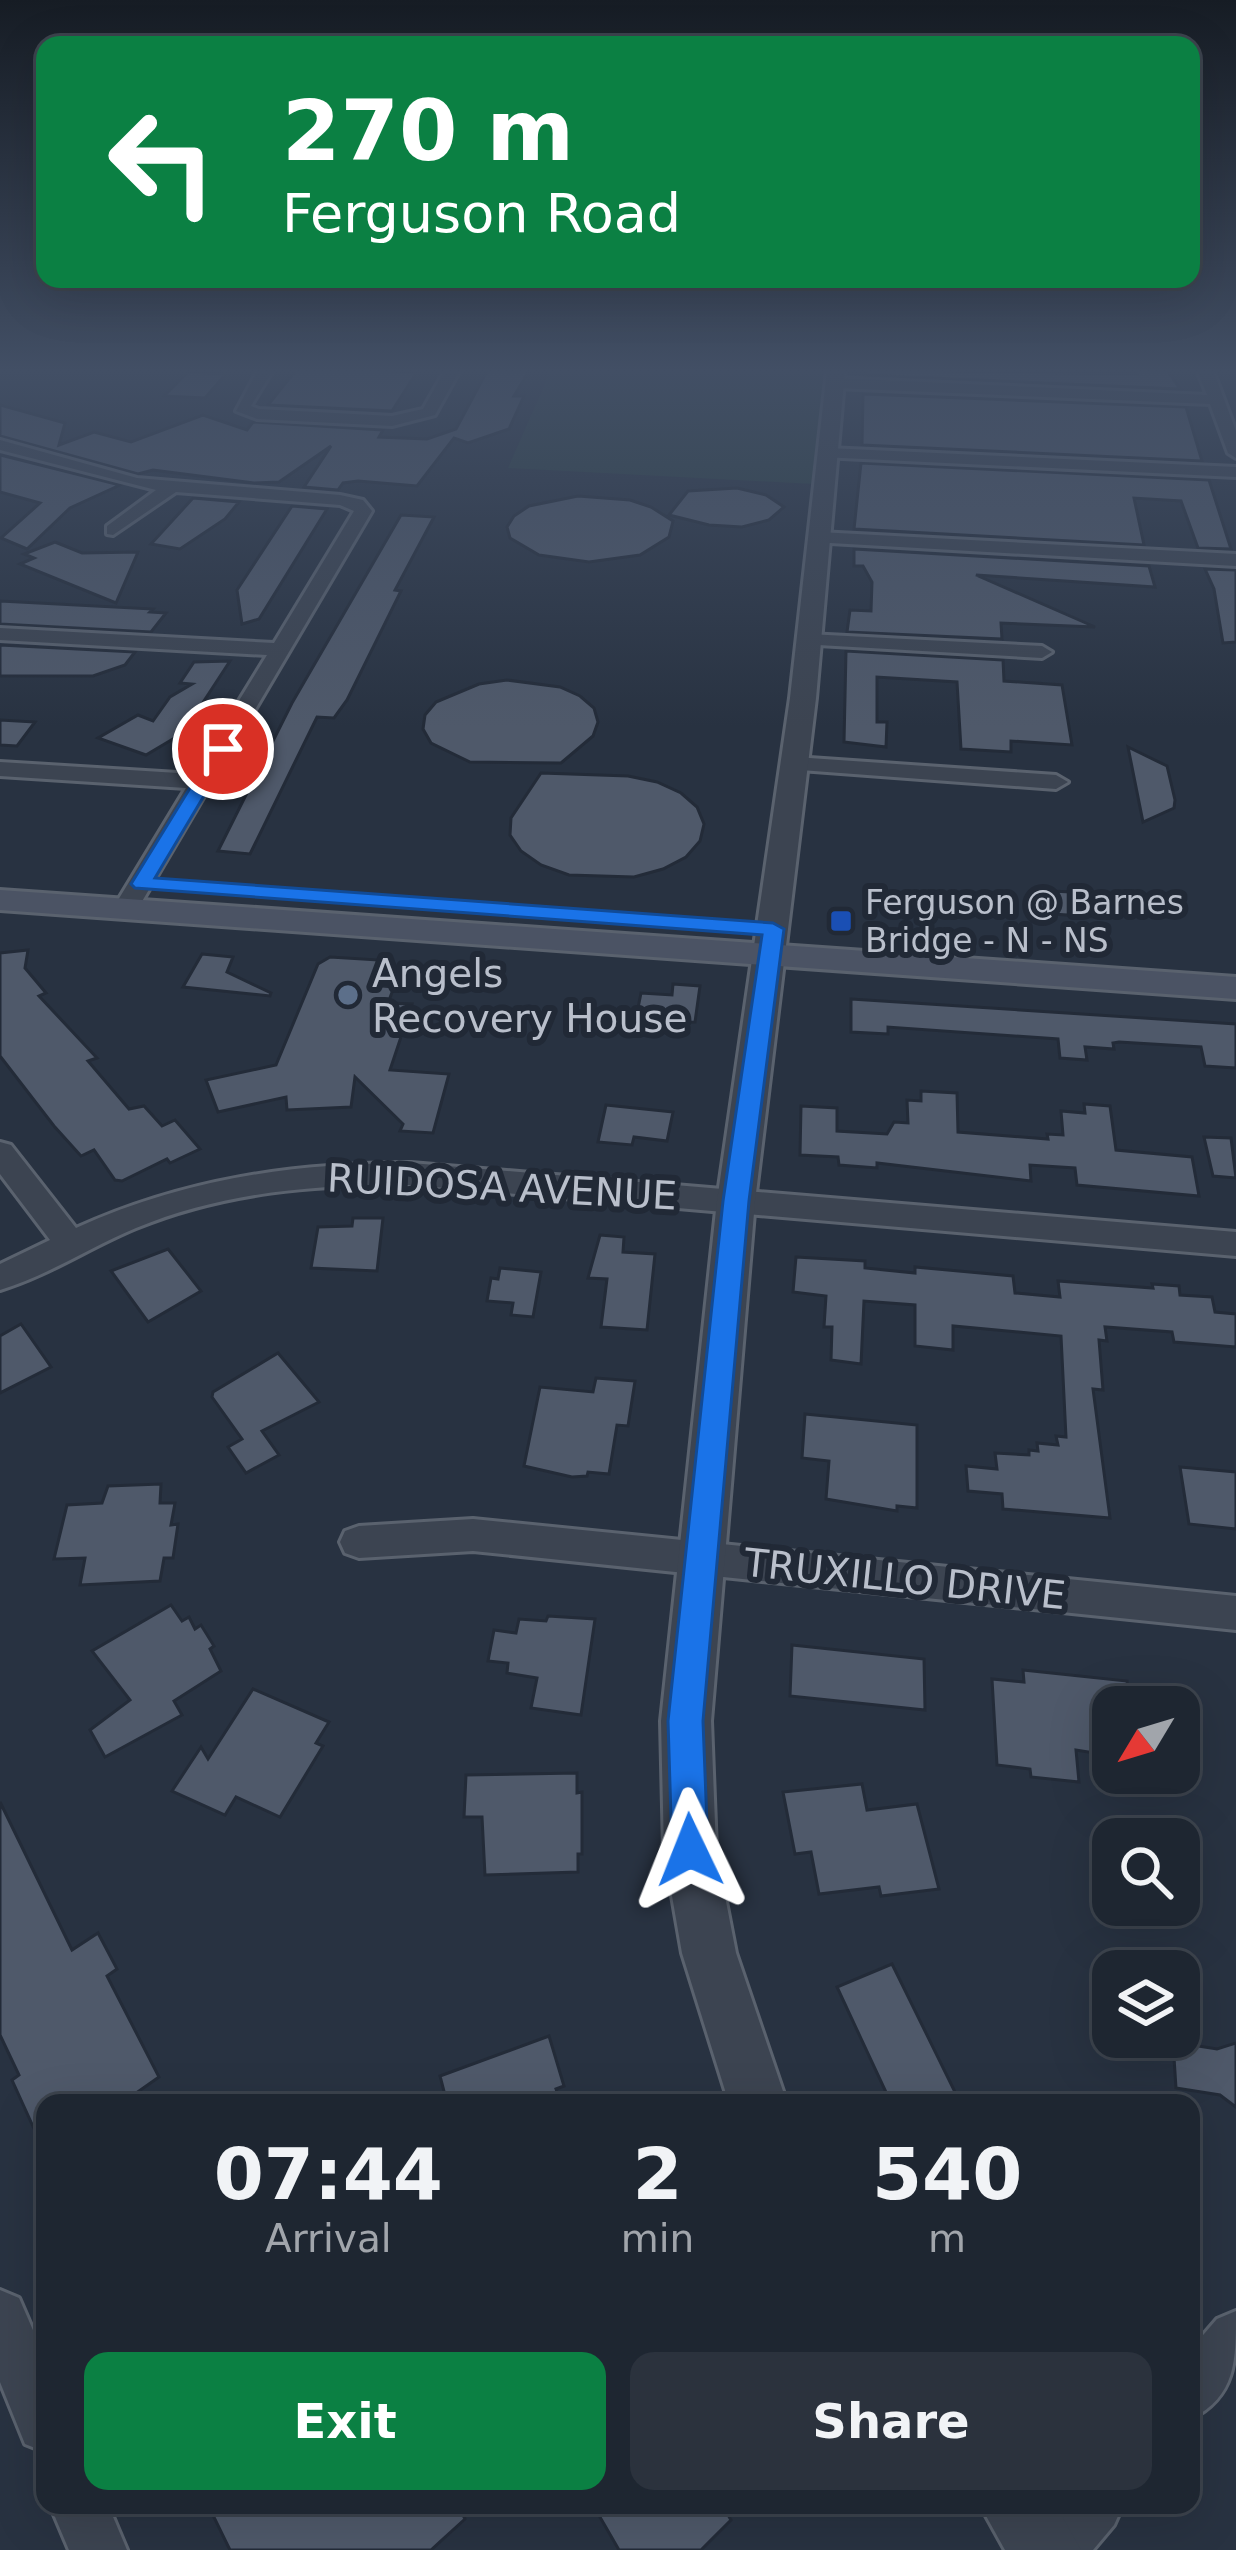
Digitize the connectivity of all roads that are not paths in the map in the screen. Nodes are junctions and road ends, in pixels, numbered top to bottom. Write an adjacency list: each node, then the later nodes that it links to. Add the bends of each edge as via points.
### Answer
1 (169, 489): 4 (street)
2 (184, 489): 9 (street, via 340,500 363,511)
3 (825, 489): 5 (street)
4 (113, 530)
5 (819, 538): 6 (street); 8 (street)
6 (1236, 560)
7 (0, 634): 9 (street)
8 (808, 640): 10 (street); 11 (street)
9 (281, 650): 13 (street)
10 (1042, 652)
11 (795, 764): 14 (street); 18 (street)
12 (0, 769): 13 (street)
13 (203, 782): 16 (street)
14 (1056, 782)
15 (0, 872): 16 (main road)
16 (134, 897): 17 (main road); 18 (main road)
17 (0, 900)
18 (772, 943): 19 (main road); 20 (main road); 22 (street)
19 (1236, 961)
20 (1236, 988)
21 (0, 1152): 23 (street)
22 (736, 1201): 23 (street, RUIDOSA AVENUE, via 334,1173 200,1194); 24 (street, RUIDOSA AVENUE); 27 (street)
23 (71, 1244): 25 (street, RUIDOSA AVENUE)
24 (1236, 1244)
25 (0, 1278)
26 (359, 1541): 27 (street, TRUXILLO DRIVE, via 473,1535)
27 (701, 1558): 28 (street, TRUXILLO DRIVE); 29 (street, via 686,1721 690,1850 709,1953)
28 (1236, 1613)
29 (754, 2094)
30 (0, 2317): 33 (street)
31 (1236, 2338): 32 (street)
32 (1200, 2380)
33 (36, 2403)
34 (83, 2514): 37 (street)
35 (1021, 2514): 38 (street)
36 (1085, 2514): 38 (street)
37 (98, 2550)
38 (1051, 2550)

